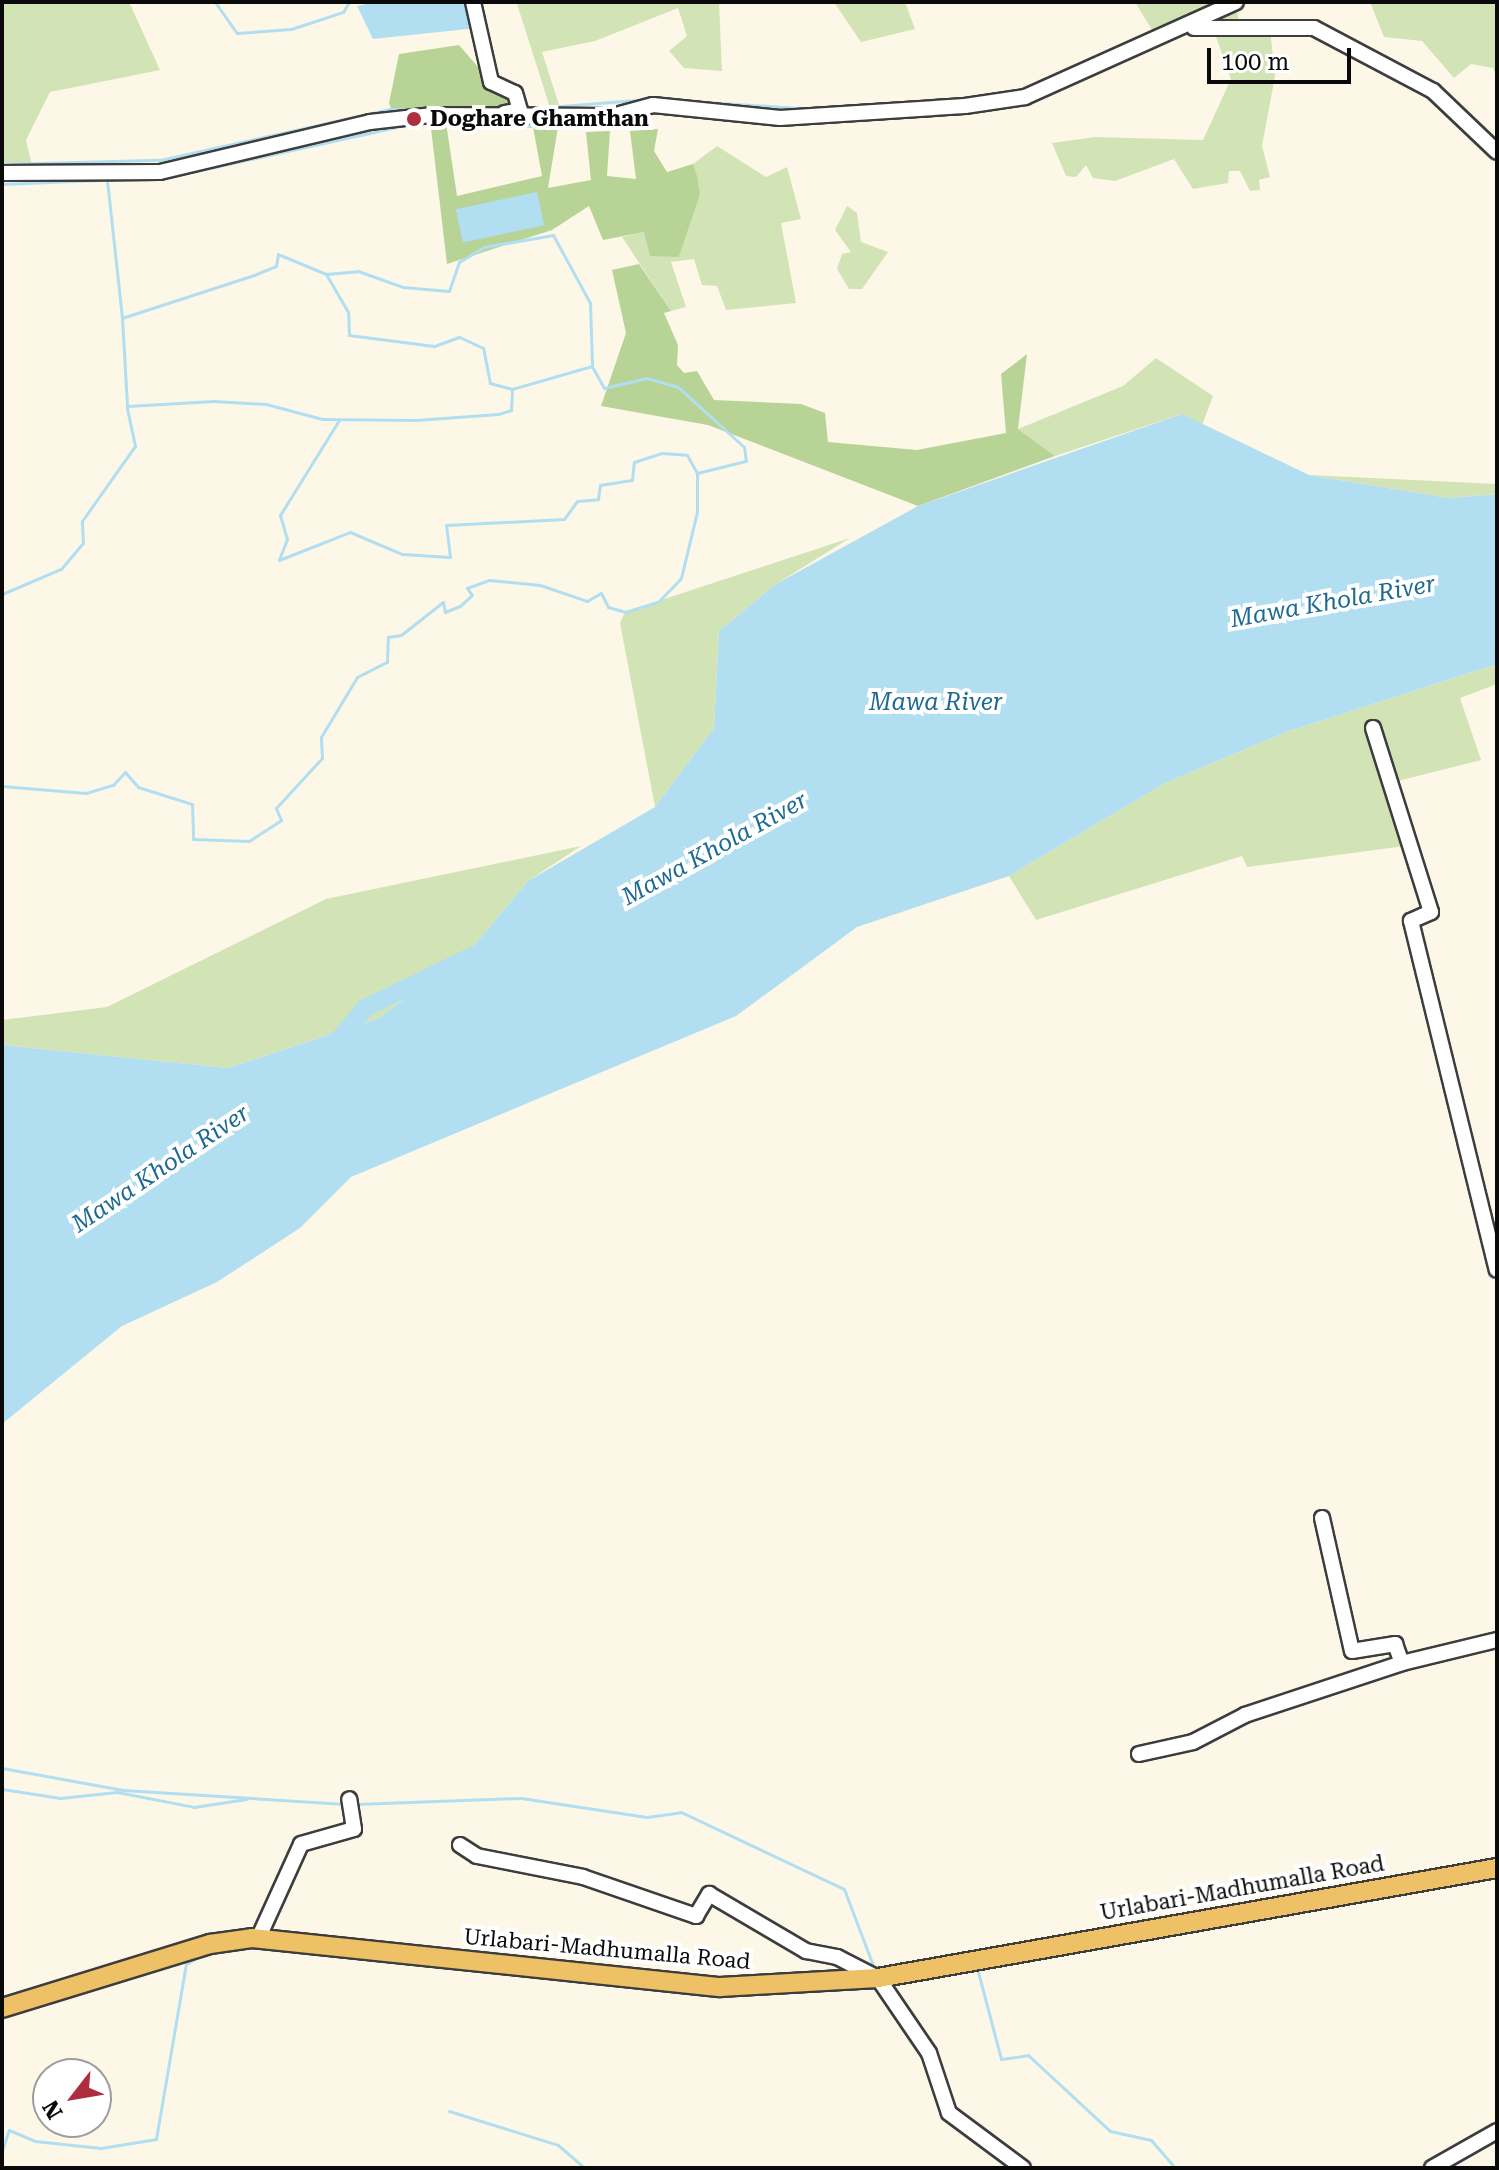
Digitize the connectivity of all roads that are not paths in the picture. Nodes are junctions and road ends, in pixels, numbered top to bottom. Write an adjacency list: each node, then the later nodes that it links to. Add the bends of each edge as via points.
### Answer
1 (473, 2): 4 (street, via 491,82 515,93 520,110)
2 (1236, 2): 3 (street)
3 (1189, 28): 4 (street, via 1025,97 965,106 780,118 653,105 612,116); 5 (street, via 1314,28 1433,91)
4 (492, 116): 6 (street, via 370,122 160,172)
5 (1497, 152)
6 (2, 173)
7 (1373, 728): 8 (street, via 1431,912 1411,921)
8 (1497, 1270)
9 (1322, 1518): 11 (street, via 1352,1651 1395,1644)
10 (1497, 1640): 11 (street)
11 (1402, 1663): 12 (street, via 1245,1715 1193,1742)
12 (1139, 1754)
13 (349, 1799): 16 (street, via 354,1829 301,1844)
14 (460, 1845): 17 (street, via 477,1856 583,1877 696,1916 709,1894 806,1951 837,1957)
15 (1497, 1868): 17 (main road, Urlabari-Madhumalla Road)
16 (258, 1939): 17 (main road, Urlabari-Madhumalla Road, via 720,1987); 18 (main road, Urlabari-Madhumalla Road, via 210,1944)
17 (878, 1978): 20 (street, via 929,2053 949,2113)
18 (2, 2008)
19 (1497, 2131): 21 (street)
20 (1023, 2168)
21 (1432, 2168)

